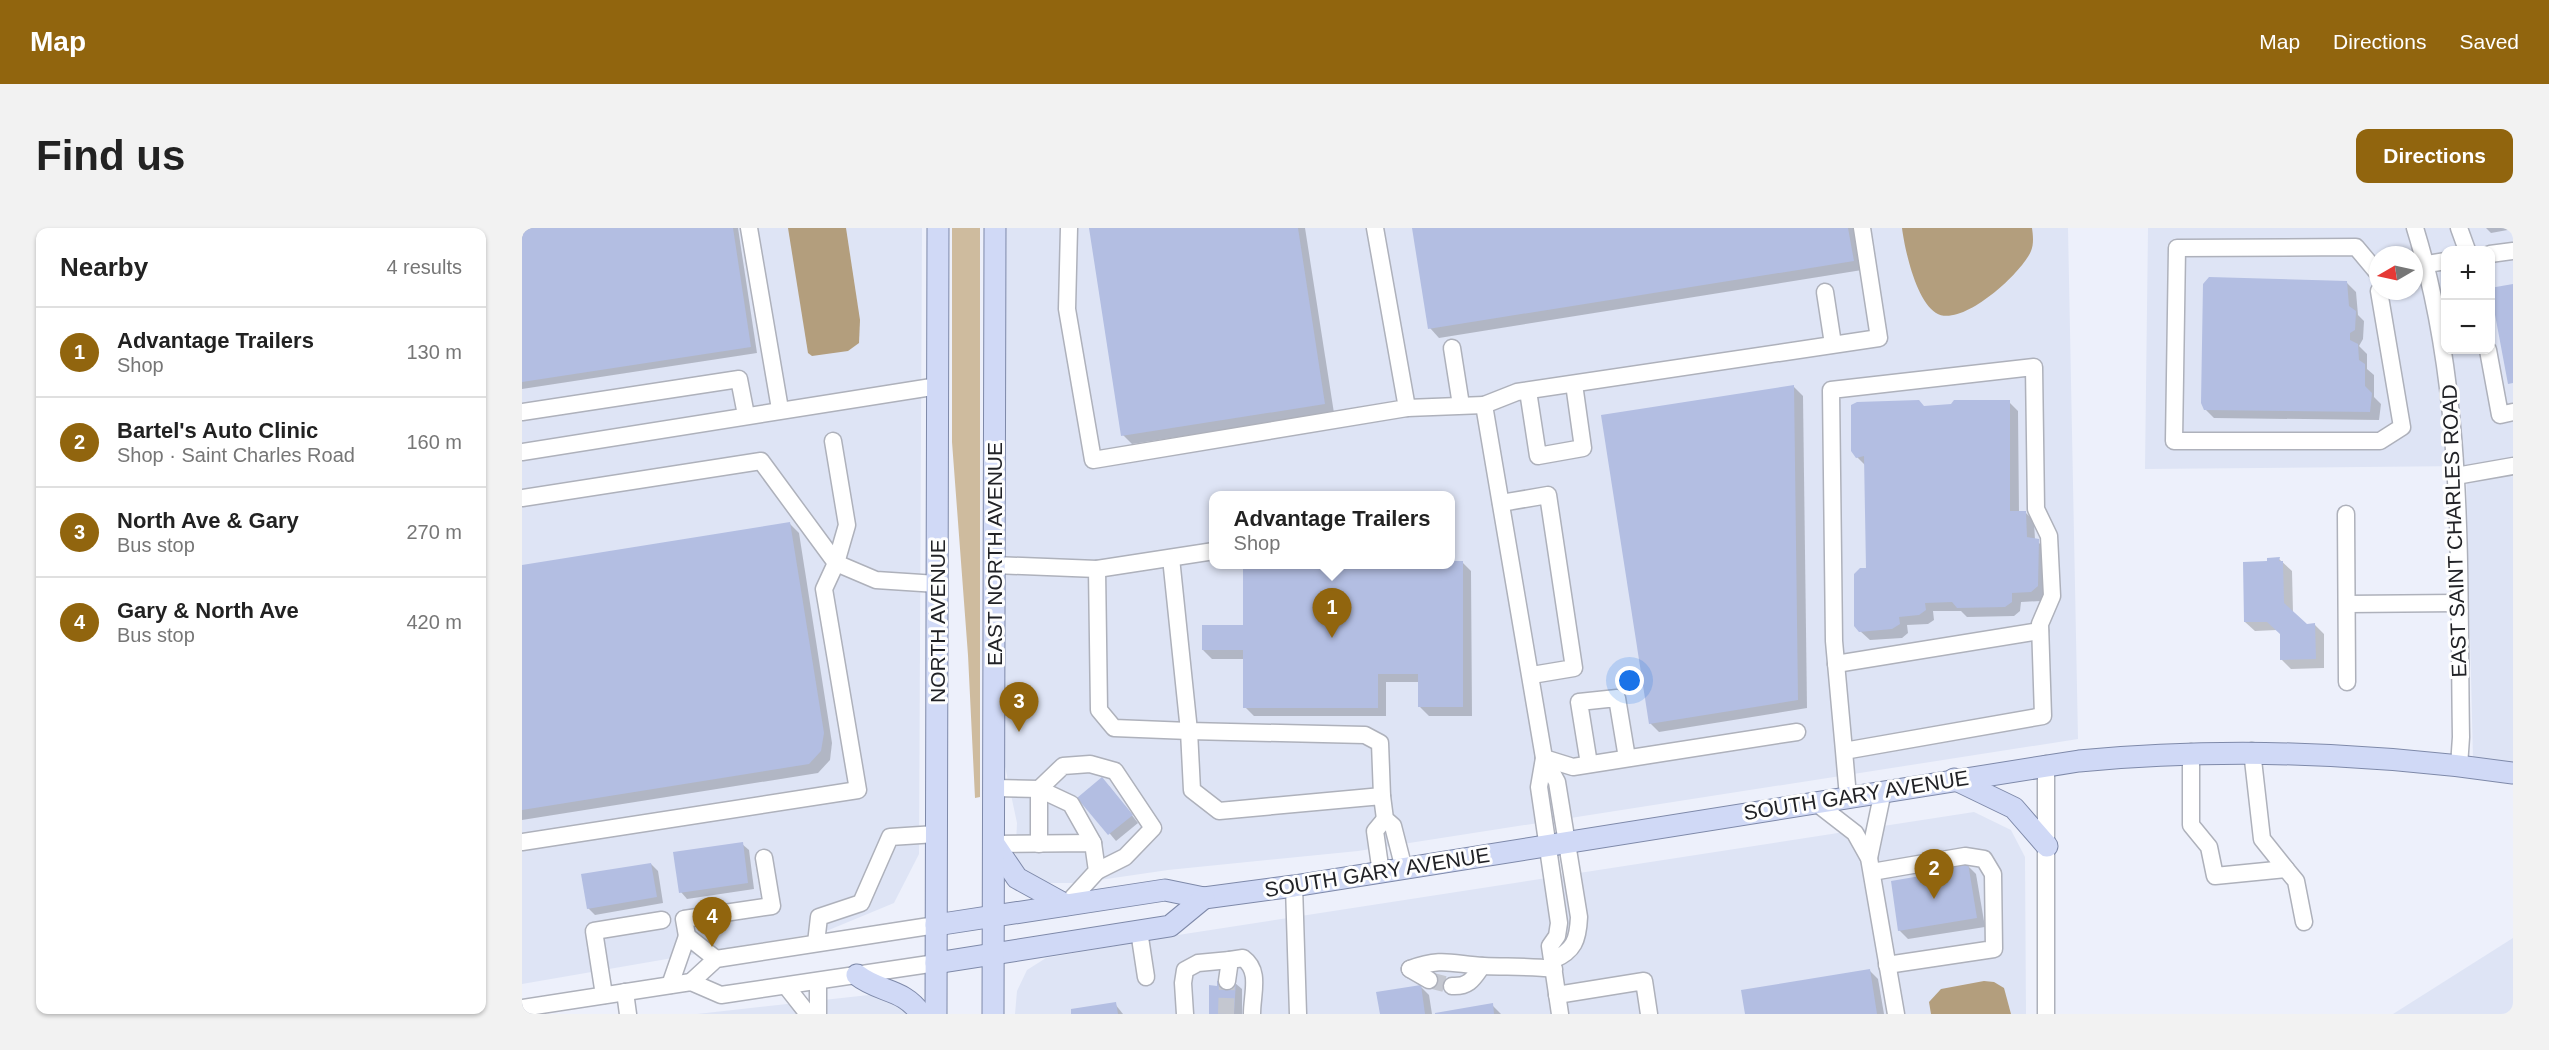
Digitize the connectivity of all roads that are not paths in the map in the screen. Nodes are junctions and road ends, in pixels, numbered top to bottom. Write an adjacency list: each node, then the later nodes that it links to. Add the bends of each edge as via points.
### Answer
1 (749, 228): 28 (street)
2 (938, 228): 23 (main road, NORTH AVENUE)
3 (995, 228): 42 (main road, EAST NORTH AVENUE)
4 (1069, 228): 27 (street, via 1067,309 1093,460)
5 (1375, 228): 27 (street)
6 (1862, 228): 19 (street, via 1879,338)
7 (2415, 228): 9 (street, EAST SAINT CHARLES ROAD)
8 (2459, 228): 10 (street)
9 (2417, 246)
10 (2466, 246)
11 (2513, 251): 12 (street)
12 (2495, 253)
13 (2441, 262): 15 (street)
14 (2369, 264): 18 (street, via 2356,246 2177,248 2174,441 2380,441 2402,427)
15 (2423, 265)
16 (2423, 277): 35 (street, EAST SAINT CHARLES ROAD, via 2448,376)
17 (1825, 292): 19 (street)
18 (2381, 300)
19 (1833, 344): 22 (street)
20 (1452, 348): 25 (street)
21 (2489, 354): 30 (street, via 2500,415)
22 (1574, 384): 24 (street); 24 (street, via 1583,448 1538,456)
23 (938, 386): 28 (street); 44 (main road, NORTH AVENUE)
24 (1528, 391): 26 (street)
25 (1461, 405): 26 (street); 27 (street)
26 (1484, 405): 37 (street)
27 (1407, 408)
28 (780, 409): 31 (street)
29 (522, 412): 31 (street, via 739,379)
30 (2513, 412)
31 (746, 415): 33 (street)
32 (833, 441): 41 (street, via 847,525)
33 (522, 452)
34 (2513, 466): 35 (street)
35 (2456, 476): 45 (street, EAST SAINT CHARLES ROAD)
36 (522, 498): 41 (street, via 761,460)
37 (1502, 502): 49 (street); 49 (street, via 1548,495 1574,668)
38 (2346, 514): 46 (street)
39 (1209, 552): 40 (street)
40 (1171, 558): 43 (street); 51 (street)
41 (836, 563): 44 (street, via 876,580); 71 (street, via 824,589 858,790)
42 (994, 565): 43 (street); 63 (main road, EAST NORTH AVENUE)
43 (1097, 569): 51 (street, via 1099,711 1114,728)
44 (937, 584): 70 (main road, NORTH AVENUE)
45 (2458, 603): 46 (street); 60 (street, EAST SAINT CHARLES ROAD)
46 (2347, 604): 50 (street)
47 (2040, 631): 48 (street); 48 (street, via 2052,596 2049,536 2036,508 2034,367 1832,390); 53 (street, via 2043,716)
48 (1836, 664): 53 (street)
49 (1532, 675): 56 (street)
50 (2347, 682)
51 (1189, 731): 66 (street, via 1365,735 1380,743); 66 (street, via 1192,790 1219,812)
52 (1797, 732): 57 (street)
53 (1844, 751): 67 (street)
54 (2252, 751): 55 (main road, SOUTH GARY AVENUE); 60 (main road, SOUTH GARY AVENUE); 80 (street, via 2262,839)
55 (2191, 752): 59 (main road, SOUTH GARY AVENUE); 80 (street, via 2192,825 2209,847 2215,876)
56 (1544, 758): 58 (street, via 1573,767); 74 (street, via 1557,782)
57 (1627, 759): 58 (street); 58 (street, via 1617,698 1580,702)
58 (1589, 764)
59 (2046, 764): 62 (main road, SOUTH GARY AVENUE); 76 (street)
60 (2459, 766): 61 (main road, SOUTH GARY AVENUE)
61 (2513, 773)
62 (1954, 779): 65 (main road, SOUTH GARY AVENUE); 76 (main road, via 2014,808)
63 (995, 789): 64 (street); 72 (main road, EAST NORTH AVENUE)
64 (1039, 789): 73 (street, via 1071,804); 75 (street); 81 (street, via 1063,766 1090,764 1115,771 1153,828 1125,856)
65 (1882, 791): 67 (main road, SOUTH GARY AVENUE); 78 (street)
66 (1382, 796): 69 (street)
67 (1848, 796): 68 (main road, SOUTH GARY AVENUE)
68 (1815, 802): 74 (main road, SOUTH GARY AVENUE); 78 (street, via 1855,833)
69 (1385, 819): 79 (street, via 1393,826); 82 (street, via 1376,831)
70 (936, 834): 89 (main road, NORTH AVENUE); 92 (street, via 890,837 861,903 819,917)
71 (522, 842)
72 (994, 843): 75 (street); 85 (main road, via 1017,878); 86 (main road, EAST NORTH AVENUE)
73 (1093, 843): 75 (street); 81 (street)
74 (1558, 843): 79 (main road, SOUTH GARY AVENUE); 98 (street, via 1579,917 1573,947)
75 (1039, 844)
76 (2047, 846): 125 (street)
77 (764, 858): 91 (street, via 772,906 684,919)
78 (1870, 865): 97 (street); 97 (street, via 1965,856 1984,859 1993,874 1994,949)
79 (1404, 869): 82 (main road, SOUTH GARY AVENUE)
80 (2286, 869): 88 (street, via 2296,881)
81 (1097, 871): 85 (street)
82 (1381, 873): 83 (main road, SOUTH GARY AVENUE)
83 (1293, 885): 84 (main road, SOUTH GARY AVENUE); 121 (street)
84 (1204, 898): 85 (main road, SOUTH GARY AVENUE, via 1165,890); 90 (main road, via 1170,926)
85 (1066, 905): 86 (main road, SOUTH GARY AVENUE)
86 (993, 916): 89 (main road, SOUTH GARY AVENUE); 93 (main road)
87 (662, 920): 110 (street, via 594,931)
88 (2304, 921)
89 (936, 925): 92 (street); 96 (main road, NORTH AVENUE)
90 (1138, 931): 93 (main road); 101 (street)
91 (687, 936): 94 (street); 106 (street)
92 (816, 943): 94 (street)
93 (993, 954): 96 (main road); 118 (main road)
94 (716, 959): 105 (street)
95 (1230, 960): 104 (street); 119 (street, via 1198,963 1185,970); 120 (street, via 1243,958 1253,967)
96 (936, 963): 100 (street); 117 (main road, NORTH AVENUE)
97 (1887, 964): 124 (street)
98 (1553, 965): 99 (street); 111 (street)
99 (1482, 966): 102 (street, via 1459,961 1430,962 1410,969); 108 (street, via 1471,982 1462,987)
100 (857, 975): 103 (street); 116 (main road, via 870,985 899,993)
101 (1146, 977)
102 (1429, 980)
103 (818, 981): 107 (street); 115 (street)
104 (1227, 981)
105 (691, 982): 106 (street); 107 (street, via 721,995)
106 (670, 985): 109 (street)
107 (786, 986): 114 (street)
108 (1452, 986)
109 (625, 992): 110 (street); 113 (street)
110 (604, 995): 112 (street)
111 (1557, 995): 122 (street); 123 (street, via 1644,981)
112 (522, 1008)
113 (628, 1014)
114 (808, 1014)
115 (818, 1014)
116 (921, 1014)
117 (936, 1014)
118 (993, 1014)
119 (1185, 1014)
120 (1252, 1014)
121 (1298, 1014)
122 (1560, 1014)
123 (1649, 1014)
124 (1896, 1014)
125 (2046, 1014)

